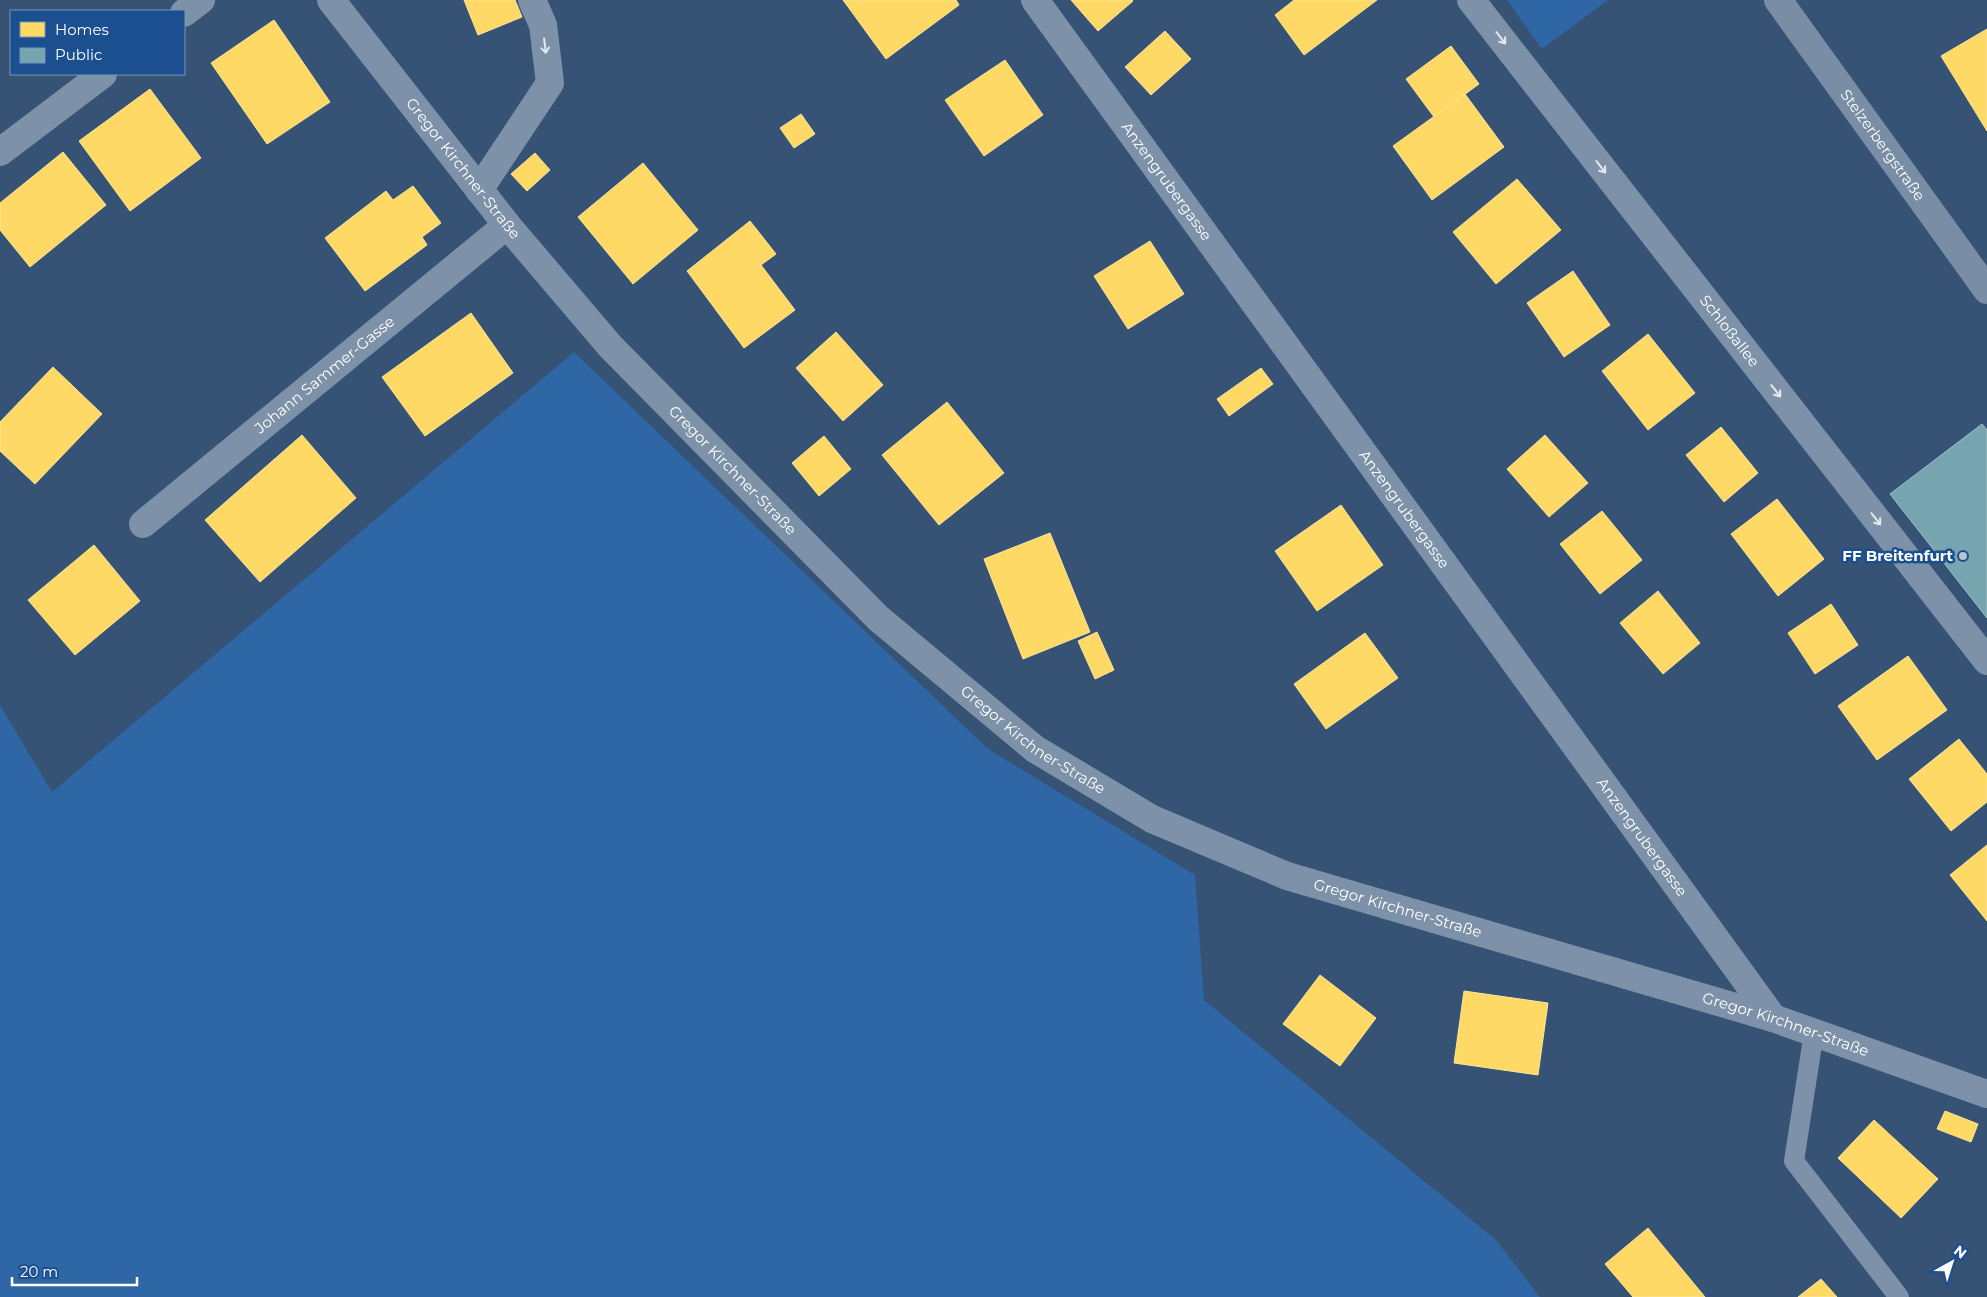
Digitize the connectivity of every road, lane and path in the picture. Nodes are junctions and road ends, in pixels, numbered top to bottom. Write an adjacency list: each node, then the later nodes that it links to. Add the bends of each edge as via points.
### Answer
1 (201, 0): 7 (street)
2 (331, 0): 10 (street, Gregor Kirchner-Straße)
3 (532, 0): 10 (street, one-way to 10, via 543,25 550,83)
4 (1035, 0): 15 (street, Anzengrubergasse)
5 (1471, 0): 14 (street, Schloßallee, one-way to 14)
6 (1778, 0): 12 (main road, Stelzerbergstraße)
7 (185, 12)
8 (102, 75): 9 (street)
9 (0, 152)
10 (479, 190): 11 (street, Gregor Kirchner-Straße)
11 (507, 225): 13 (street, Johann Sammer-Gasse); 15 (street, Gregor Kirchner-Straße, via 610,346 878,618 1035,749 1152,819 1287,876)
12 (1987, 290)
13 (142, 524)
14 (1987, 662)
15 (1773, 1018): 16 (street, Gregor Kirchner-Straße)
16 (1814, 1032): 17 (street, Gregor Kirchner-Straße); 18 (lane, via 1794,1161)
17 (1987, 1094)
18 (1898, 1297)

